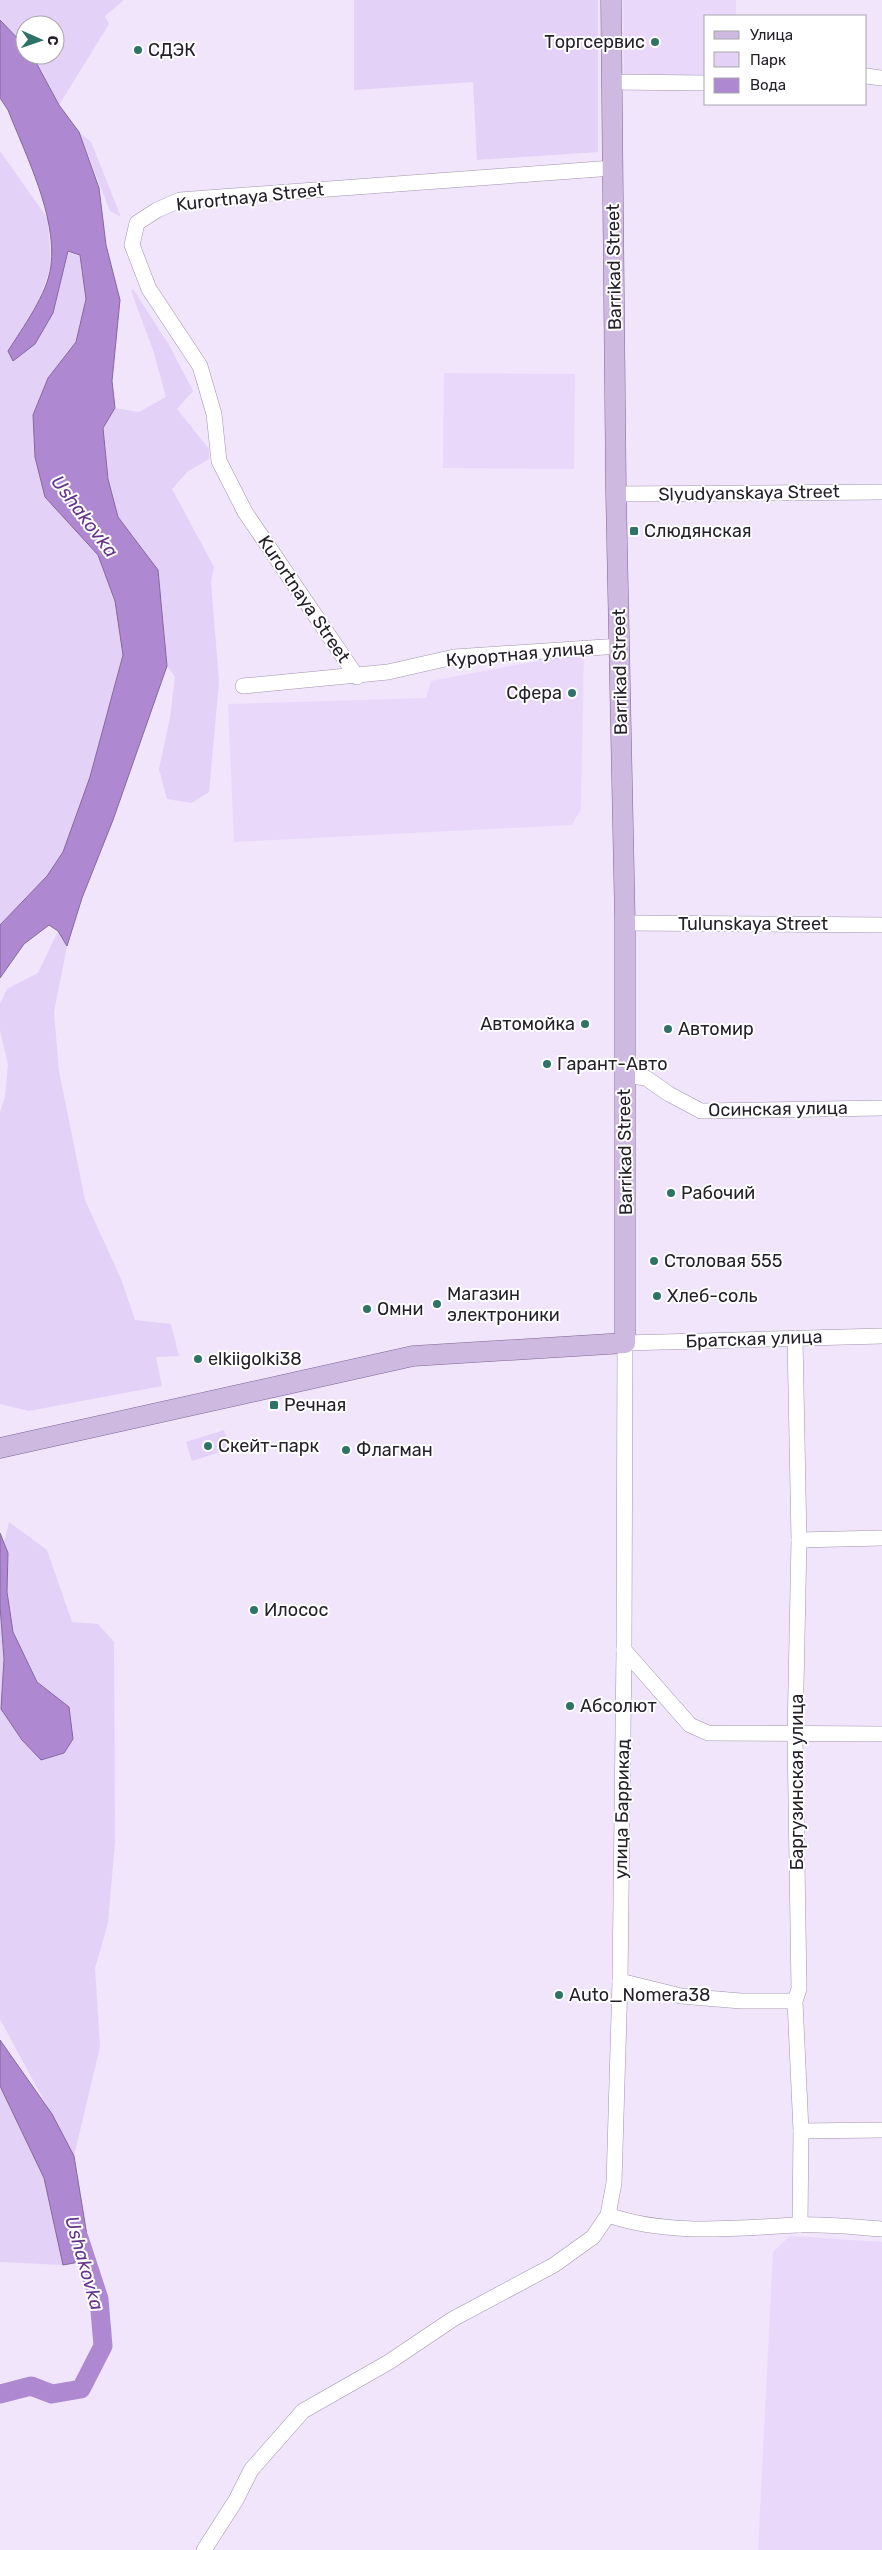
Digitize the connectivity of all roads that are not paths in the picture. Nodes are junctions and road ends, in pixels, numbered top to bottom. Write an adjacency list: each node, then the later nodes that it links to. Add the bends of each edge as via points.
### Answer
1 (611, 0): 4 (main road, Barrikad Street)
2 (867, 76): 3 (street)
3 (882, 78)
4 (612, 82): 5 (street); 6 (main road, Barrikad Street)
5 (704, 83)
6 (612, 168): 8 (main road, Barrikad Street); 10 (street, Kurortnaya Street, via 180,200 137,223 132,245 149,289 200,366 214,414 219,461 245,512)
7 (882, 492): 8 (street, Slyudyanskaya Street)
8 (616, 494): 9 (main road, Barrikad Street)
9 (620, 646): 10 (street, Курортная улица, via 454,657); 12 (main road, Barrikad Street)
10 (357, 677): 11 (street, Курортная улица)
11 (243, 686)
12 (625, 923): 13 (street, Tulunskaya Street); 14 (main road, Barrikad Street)
13 (882, 925)
14 (623, 1075): 15 (street, Осинская улица, via 646,1078 701,1112); 18 (main road, Barrikad Street)
15 (882, 1108)
16 (882, 1336): 17 (street, Братская улица)
17 (795, 1338): 18 (street, Братская улица); 21 (street, Баргузинская улица)
18 (625, 1343): 19 (main road, via 413,1356); 22 (street, улица Баррикад)
19 (0, 1448)
20 (882, 1538): 21 (street)
21 (798, 1540): 24 (street, Баргузинская улица)
22 (624, 1650): 24 (street, via 690,1724 708,1733); 25 (street, улица Баррикад)
23 (882, 1734): 24 (street)
24 (795, 1735): 26 (street, Баргузинская улица, via 799,1971 799,1990)
25 (620, 1981): 26 (street, via 681,1996); 29 (street, улица Баррикад, via 614,2184)
26 (795, 2001): 28 (street, Баргузинская улица)
27 (882, 2130): 28 (street)
28 (800, 2131): 30 (street, Баргузинская улица)
29 (608, 2215): 30 (street, via 626,2221 676,2228); 32 (street, via 593,2237 554,2265 453,2319 389,2362 303,2411 251,2470)
30 (800, 2225): 31 (street)
31 (882, 2228)
32 (204, 2550)

